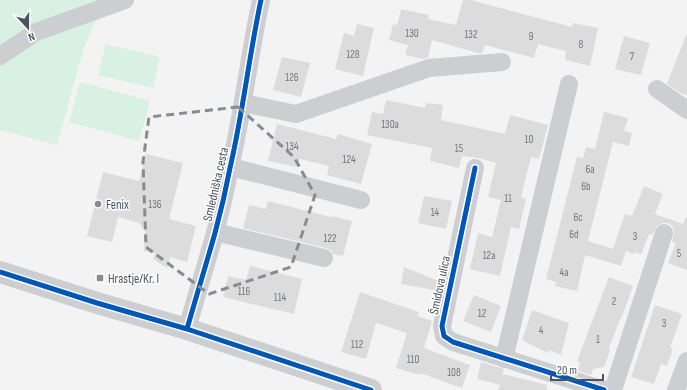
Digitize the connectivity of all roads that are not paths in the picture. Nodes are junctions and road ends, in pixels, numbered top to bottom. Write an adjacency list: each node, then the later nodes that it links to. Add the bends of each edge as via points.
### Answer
1 (125, 0): 3 (street, via 36,32)
2 (261, 0): 7 (street, Smledniška cesta, via 252,42)
3 (0, 56)
4 (502, 62): 7 (street, via 429,68 296,114)
5 (570, 84): 17 (street)
6 (656, 89): 8 (street)
7 (244, 103): 9 (street, Smledniška cesta)
8 (687, 110)
9 (231, 167): 11 (street, Smledniška cesta); 12 (street, Smledniška cesta)
10 (475, 168): 17 (street, Šmidova ulica, via 442,326 444,336 453,342)
11 (361, 200)
12 (215, 232): 14 (street, Smledniška cesta); 16 (street, Smledniška cesta)
13 (664, 233): 21 (street)
14 (324, 258)
15 (0, 272): 16 (street)
16 (187, 329): 19 (street)
17 (504, 358): 20 (street, Šmidova ulica)
18 (687, 360): 22 (street)
19 (371, 390)
20 (604, 390)
21 (612, 390)
22 (676, 390)

